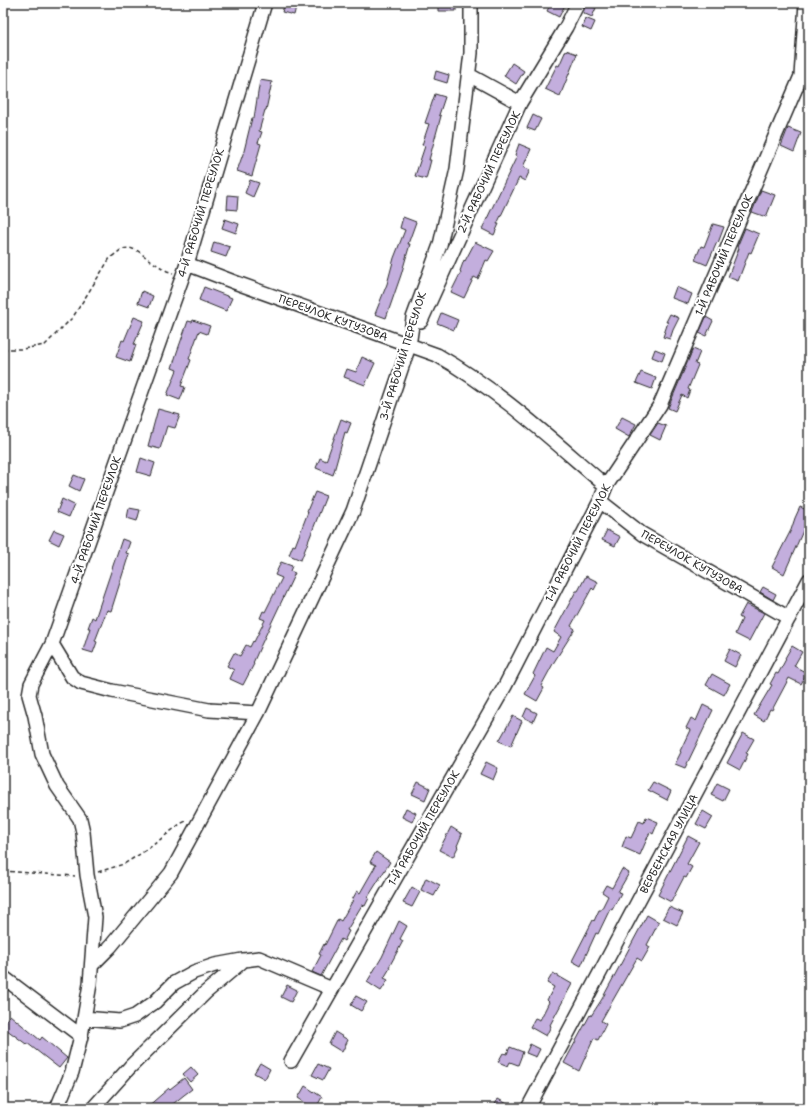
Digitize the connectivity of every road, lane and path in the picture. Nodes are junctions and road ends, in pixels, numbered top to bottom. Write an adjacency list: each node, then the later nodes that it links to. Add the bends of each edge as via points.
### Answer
1 (265, 3): 8 (street, 4-Й РАБОЧИЙ ПЕРЕУЛОК)
2 (471, 3): 5 (street, 3-Й РАБОЧИЙ ПЕРЕУЛОК)
3 (578, 3): 7 (street, 2-Й РАБОЧИЙ ПЕРЕУЛОК)
4 (806, 3): 6 (street, 1-Й РАБОЧИЙ ПЕРЕУЛОК)
5 (469, 75): 7 (street); 9 (street, 3-Й РАБОЧИЙ ПЕРЕУЛОК, via 451,199 440,245 413,318)
6 (805, 77): 11 (street, 1-Й РАБОЧИЙ ПЕРЕУЛОК, via 660,405)
7 (520, 103): 9 (street, 2-Й РАБОЧИЙ ПЕРЕУЛОК)
8 (184, 270): 9 (street, ПЕРЕУЛОК КУТУЗОВА, via 241,285); 10 (path, via 167,271 138,251 122,249 110,258 73,317 45,345); 15 (street, 4-Й РАБОЧИЙ ПЕРЕУЛОК)
9 (409, 346): 11 (street, ПЕРЕУЛОК КУТУЗОВА, via 452,363 500,397); 16 (street, 3-Й РАБОЧИЙ ПЕРЕУЛОК, via 353,511)
10 (3, 350)
11 (606, 486): 12 (street, 1-Й РАБОЧИЙ ПЕРЕУЛОК)
12 (600, 501): 14 (street, ПЕРЕУЛОК КУТУЗОВА, via 642,534); 23 (street, 1-Й РАБОЧИЙ ПЕРЕУЛОК, via 505,686)
13 (809, 580): 14 (street, ВЕРБЕНСКАЯ УЛИЦА)
14 (789, 618): 29 (street, ВЕРБЕНСКАЯ УЛИЦА)
15 (52, 644): 16 (street, via 72,678 81,683 209,710); 19 (street, 4-Й РАБОЧИЙ ПЕРЕУЛОК, via 31,684 29,694 42,754 57,786 80,819)
16 (258, 713): 17 (street, 3-Й РАБОЧИЙ ПЕРЕУЛОК)
17 (204, 812): 19 (path, via 180,824 124,864); 21 (street, 3-Й РАБОЧИЙ ПЕРЕУЛОК, via 171,873)
18 (3, 871): 19 (path)
19 (87, 875): 21 (street, 4-Й РАБОЧИЙ ПЕРЕУЛОК, via 95,917)
20 (244, 960): 23 (street, via 259,958); 24 (street, via 194,972 174,983 155,1002 135,1016 120,1021); 28 (street, via 200,998 130,1067)
21 (92, 965): 24 (street, 4-Й РАБОЧИЙ ПЕРЕУЛОК)
22 (3, 977): 25 (street)
23 (332, 989): 26 (street, 1-Й РАБОЧИЙ ПЕРЕУЛОК)
24 (84, 1018): 25 (street, 4-Й РАБОЧИЙ ПЕРЕУЛОК)
25 (81, 1036): 27 (street, 4-Й РАБОЧИЙ ПЕРЕУЛОК, via 72,1072)
26 (291, 1061)
27 (57, 1108)
28 (93, 1108)
29 (528, 1108)

